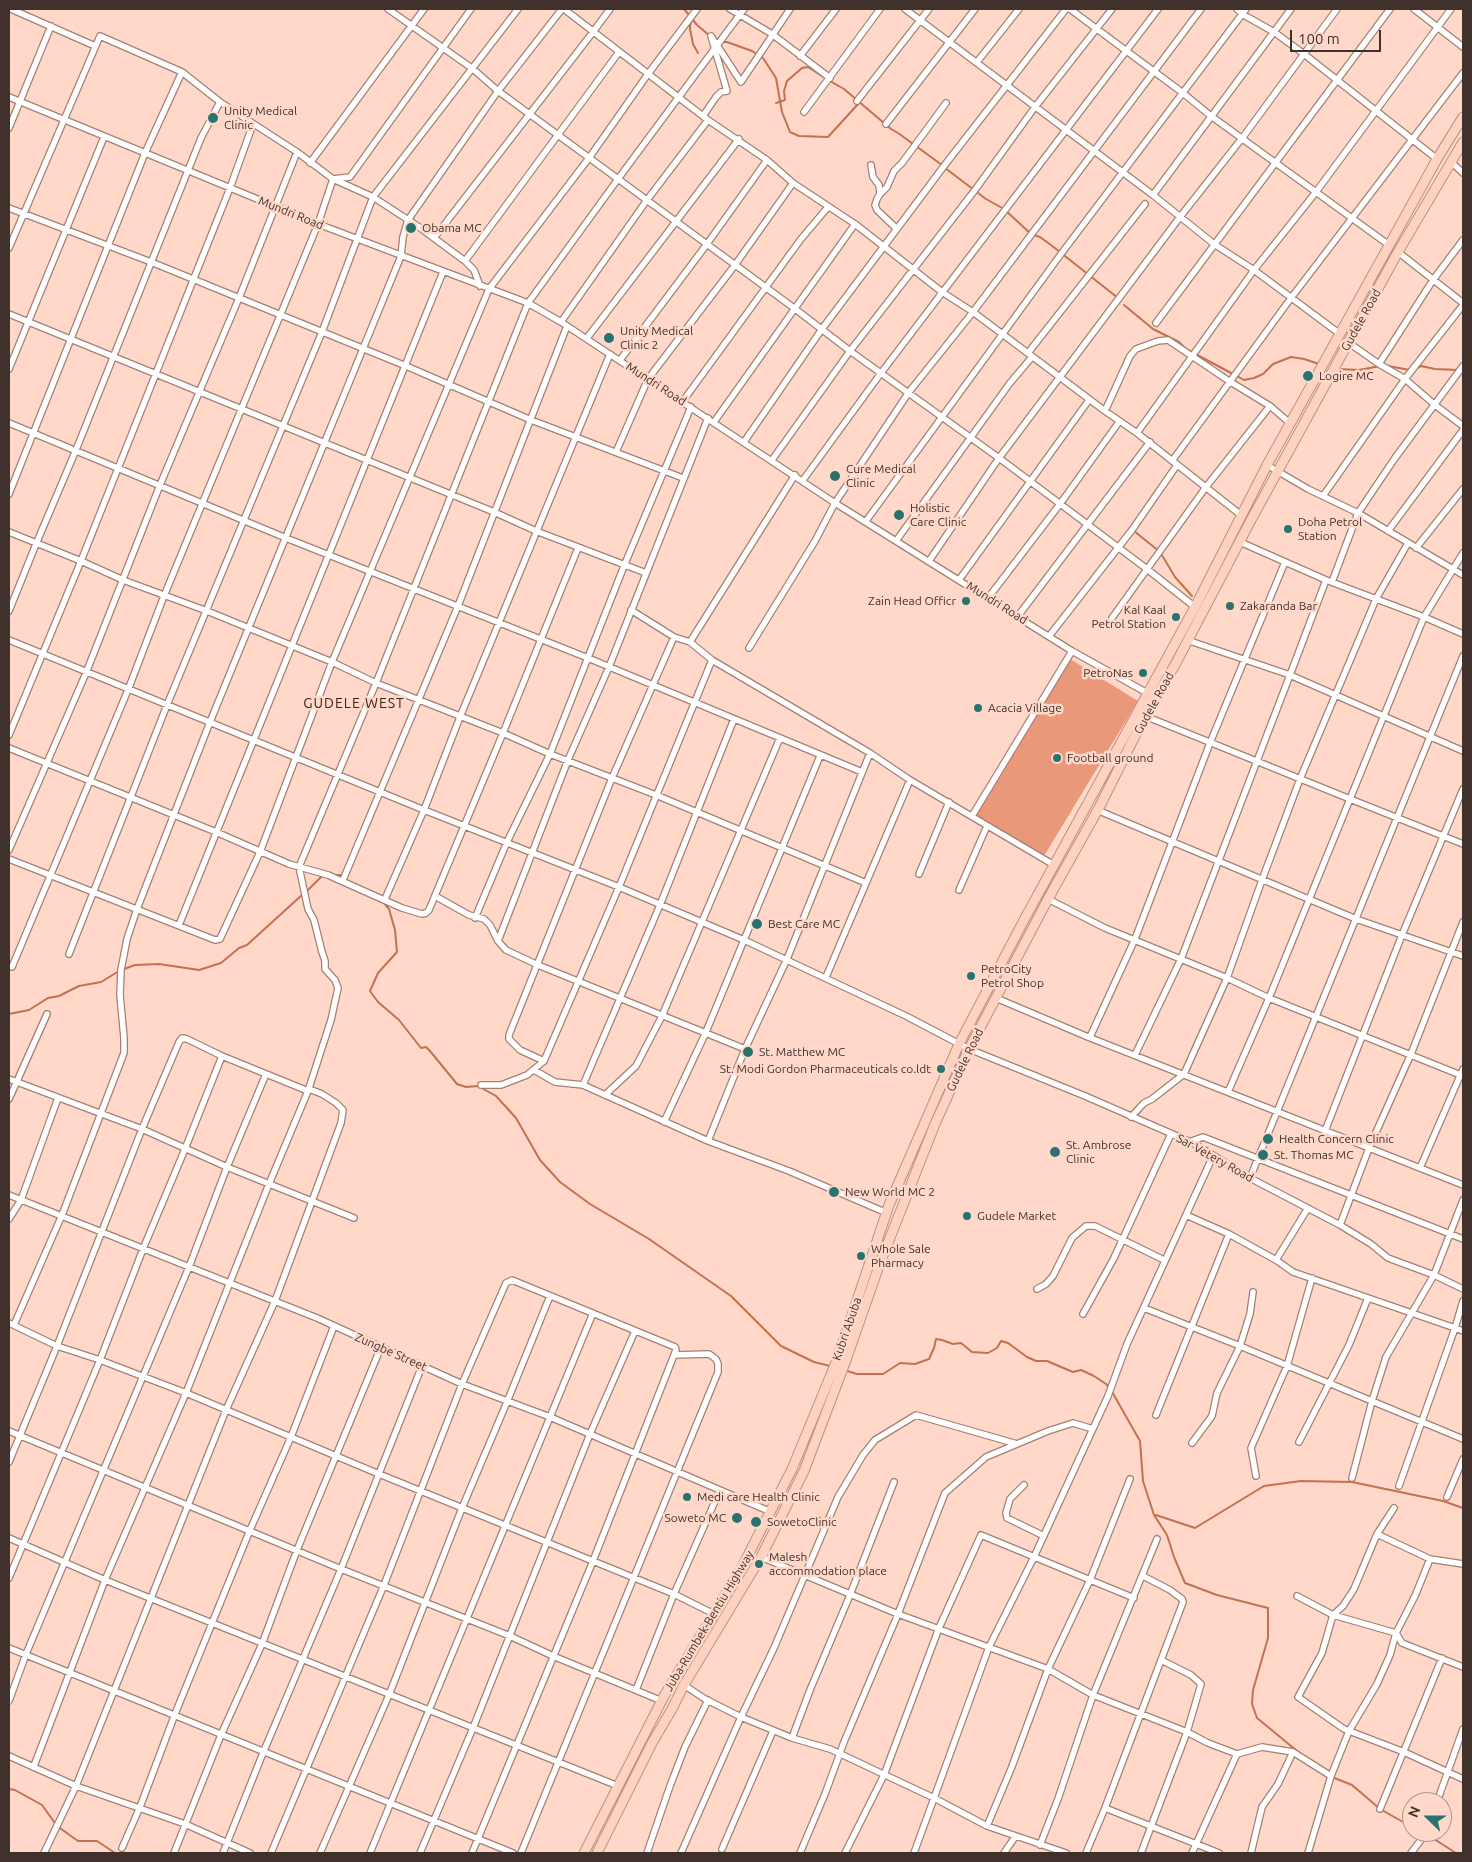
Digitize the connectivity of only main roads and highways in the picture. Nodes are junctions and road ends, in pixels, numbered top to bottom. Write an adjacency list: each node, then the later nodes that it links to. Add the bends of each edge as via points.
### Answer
1 (1463, 117): 3 (highway, Gudele Road, via 1437,158 1267,465 1195,607 959,1044 887,1213)
2 (1463, 142): 4 (highway, Gudele Road, via 1398,252 1145,716 969,1049 935,1124)
3 (866, 1272): 4 (highway, Kubri Abuba)
4 (841, 1362): 5 (highway, Kubri Abuba)
5 (831, 1388): 6 (highway, Juba-Rumbek-Bentiu Highway, via 771,1512 662,1701); 7 (highway, Juba-Rumbek-Bentiu Highway, via 804,1471 761,1556 684,1685 628,1788)
6 (584, 1853)
7 (597, 1853)

